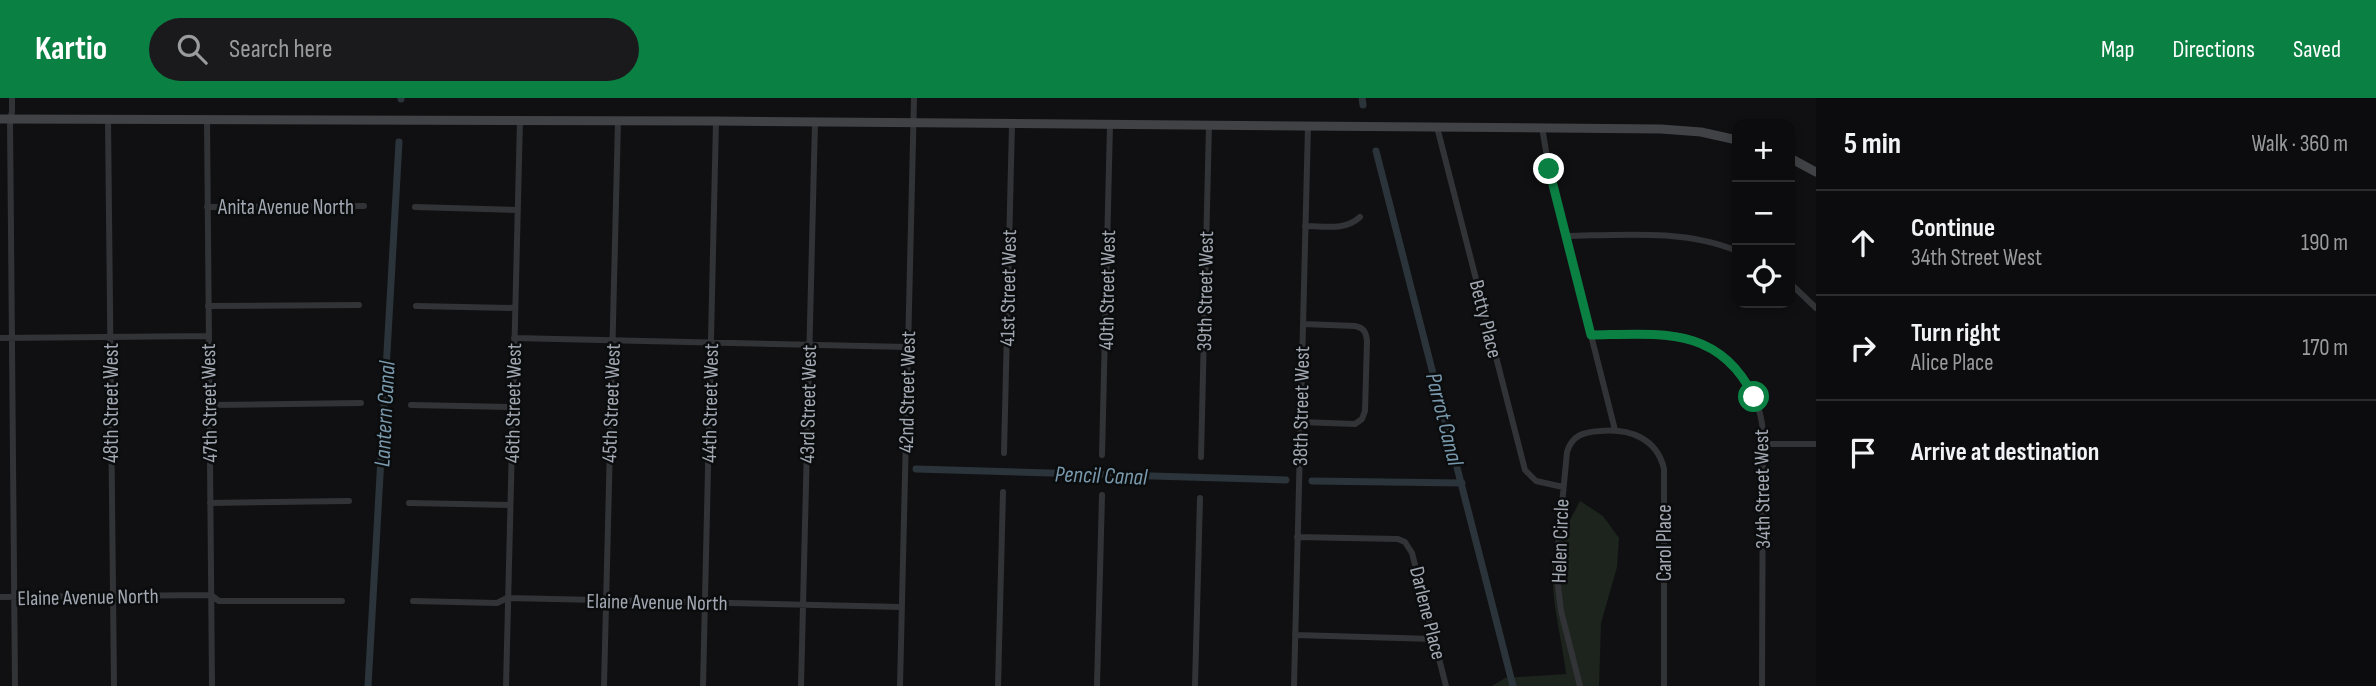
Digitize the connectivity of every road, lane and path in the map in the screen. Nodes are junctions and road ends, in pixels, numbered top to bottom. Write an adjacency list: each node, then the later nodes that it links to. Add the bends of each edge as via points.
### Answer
1 (12, 98): 3 (street, via 12,112)
2 (914, 98): 10 (street, 42nd Street West)
3 (5, 119): 4 (street); 39 (street)
4 (108, 119): 5 (street); 37 (street, 48th Street West)
5 (207, 119): 6 (street); 21 (street, 47th Street West)
6 (520, 120): 7 (street); 23 (street, 46th Street West)
7 (618, 121): 8 (street); 41 (street, 45th Street West)
8 (716, 121): 9 (street); 42 (street, 44th Street West)
9 (815, 122): 10 (street); 43 (street, 43rd Street West)
10 (914, 123): 11 (street); 44 (street, 42nd Street West)
11 (1012, 124): 12 (street); 53 (street, 41st Street West)
12 (1111, 125): 13 (street); 54 (street, 40th Street West)
13 (1209, 125): 14 (street); 55 (street, 39th Street West)
14 (1308, 126): 15 (street); 25 (street, 38th Street West)
15 (1437, 127): 16 (street); 56 (street, Betty Place, via 1525,470 1535,481)
16 (1542, 127): 17 (street, via 1670,129); 26 (street)
17 (1732, 138)
18 (1795, 161): 19 (street)
19 (1816, 172)
20 (364, 206): 21 (street, Anita Avenue North)
21 (207, 207): 30 (street, 47th Street West)
22 (415, 207): 23 (street)
23 (517, 210): 32 (street, 46th Street West)
24 (1360, 217): 25 (street, via 1347,226)
25 (1305, 226): 34 (street, 38th Street West)
26 (1566, 236): 27 (street, via 1677,237); 36 (street)
27 (1732, 249)
28 (1795, 288): 33 (street)
29 (359, 304): 30 (street)
30 (208, 306): 35 (street, 47th Street West)
31 (416, 306): 32 (street)
32 (515, 308): 40 (street, 46th Street West)
33 (1816, 308)
34 (1303, 324): 49 (street, 38th Street West); 49 (street, via 1354,326 1366,333 1365,411 1355,424)
35 (209, 335): 37 (street); 46 (street, 47th Street West)
36 (1591, 335): 50 (street); 51 (street, 34th Street West, via 1672,335 1714,349 1748,384 1760,412)
37 (111, 337): 39 (street); 66 (street, 48th Street West)
38 (0, 338): 39 (street)
39 (12, 338): 68 (street)
40 (514, 338): 41 (street); 48 (street, 46th Street West)
41 (613, 341): 42 (street); 71 (street, 45th Street West)
42 (711, 343): 43 (street); 73 (street, 44th Street West)
43 (809, 345): 44 (street); 74 (street, 43rd Street West)
44 (908, 347): 75 (street, 42nd Street West)
45 (361, 403): 46 (street)
46 (209, 405): 61 (street, 47th Street West)
47 (411, 405): 48 (street)
48 (513, 407): 63 (street, 46th Street West)
49 (1300, 422): 64 (street, 38th Street West)
50 (1615, 430): 56 (street, Helen Circle, via 1575,437 1567,453); 92 (street, Carol Place, via 1644,440 1659,455 1664,469)
51 (1763, 444): 52 (street); 93 (street, 34th Street West)
52 (1816, 444)
53 (1004, 453)
54 (1102, 455)
55 (1201, 457)
56 (1563, 487): 91 (street, Helen Circle, via 1556,545 1557,591)
57 (1003, 492): 86 (street)
58 (1102, 495): 87 (street)
59 (1200, 498): 88 (street)
60 (349, 501): 61 (street)
61 (210, 503): 65 (street, 47th Street West)
62 (410, 503): 63 (street)
63 (510, 505): 69 (street, 46th Street West)
64 (1297, 537): 76 (street, 38th Street West); 77 (street, Darlene Place, via 1405,542 1412,553)
65 (211, 595): 66 (street, Elaine Avenue North); 70 (street, Elaine Avenue North, via 219,601); 80 (street, 47th Street West)
66 (113, 596): 68 (street, Elaine Avenue North); 79 (street, 48th Street West)
67 (0, 597): 68 (street, Elaine Avenue North)
68 (14, 597): 78 (street)
69 (507, 598): 71 (street, Elaine Avenue North); 72 (street, Elaine Avenue North, via 497,603); 81 (street, 46th Street West)
70 (342, 600)
71 (606, 600): 73 (street, Elaine Avenue North); 82 (street, 45th Street West)
72 (413, 601)
73 (705, 603): 74 (street, Elaine Avenue North); 83 (street, 44th Street West)
74 (804, 605): 75 (street, Elaine Avenue North); 84 (street, 43rd Street West)
75 (902, 607): 85 (street, 42nd Street West)
76 (1295, 635): 77 (street); 89 (street, 38th Street West)
77 (1434, 639): 90 (street, Darlene Place)
78 (15, 686)
79 (114, 686)
80 (212, 686)
81 (506, 686)
82 (604, 686)
83 (703, 686)
84 (801, 686)
85 (900, 686)
86 (998, 686)
87 (1097, 686)
88 (1195, 686)
89 (1294, 686)
90 (1446, 686)
91 (1580, 686)
92 (1664, 686)
93 (1762, 686)

